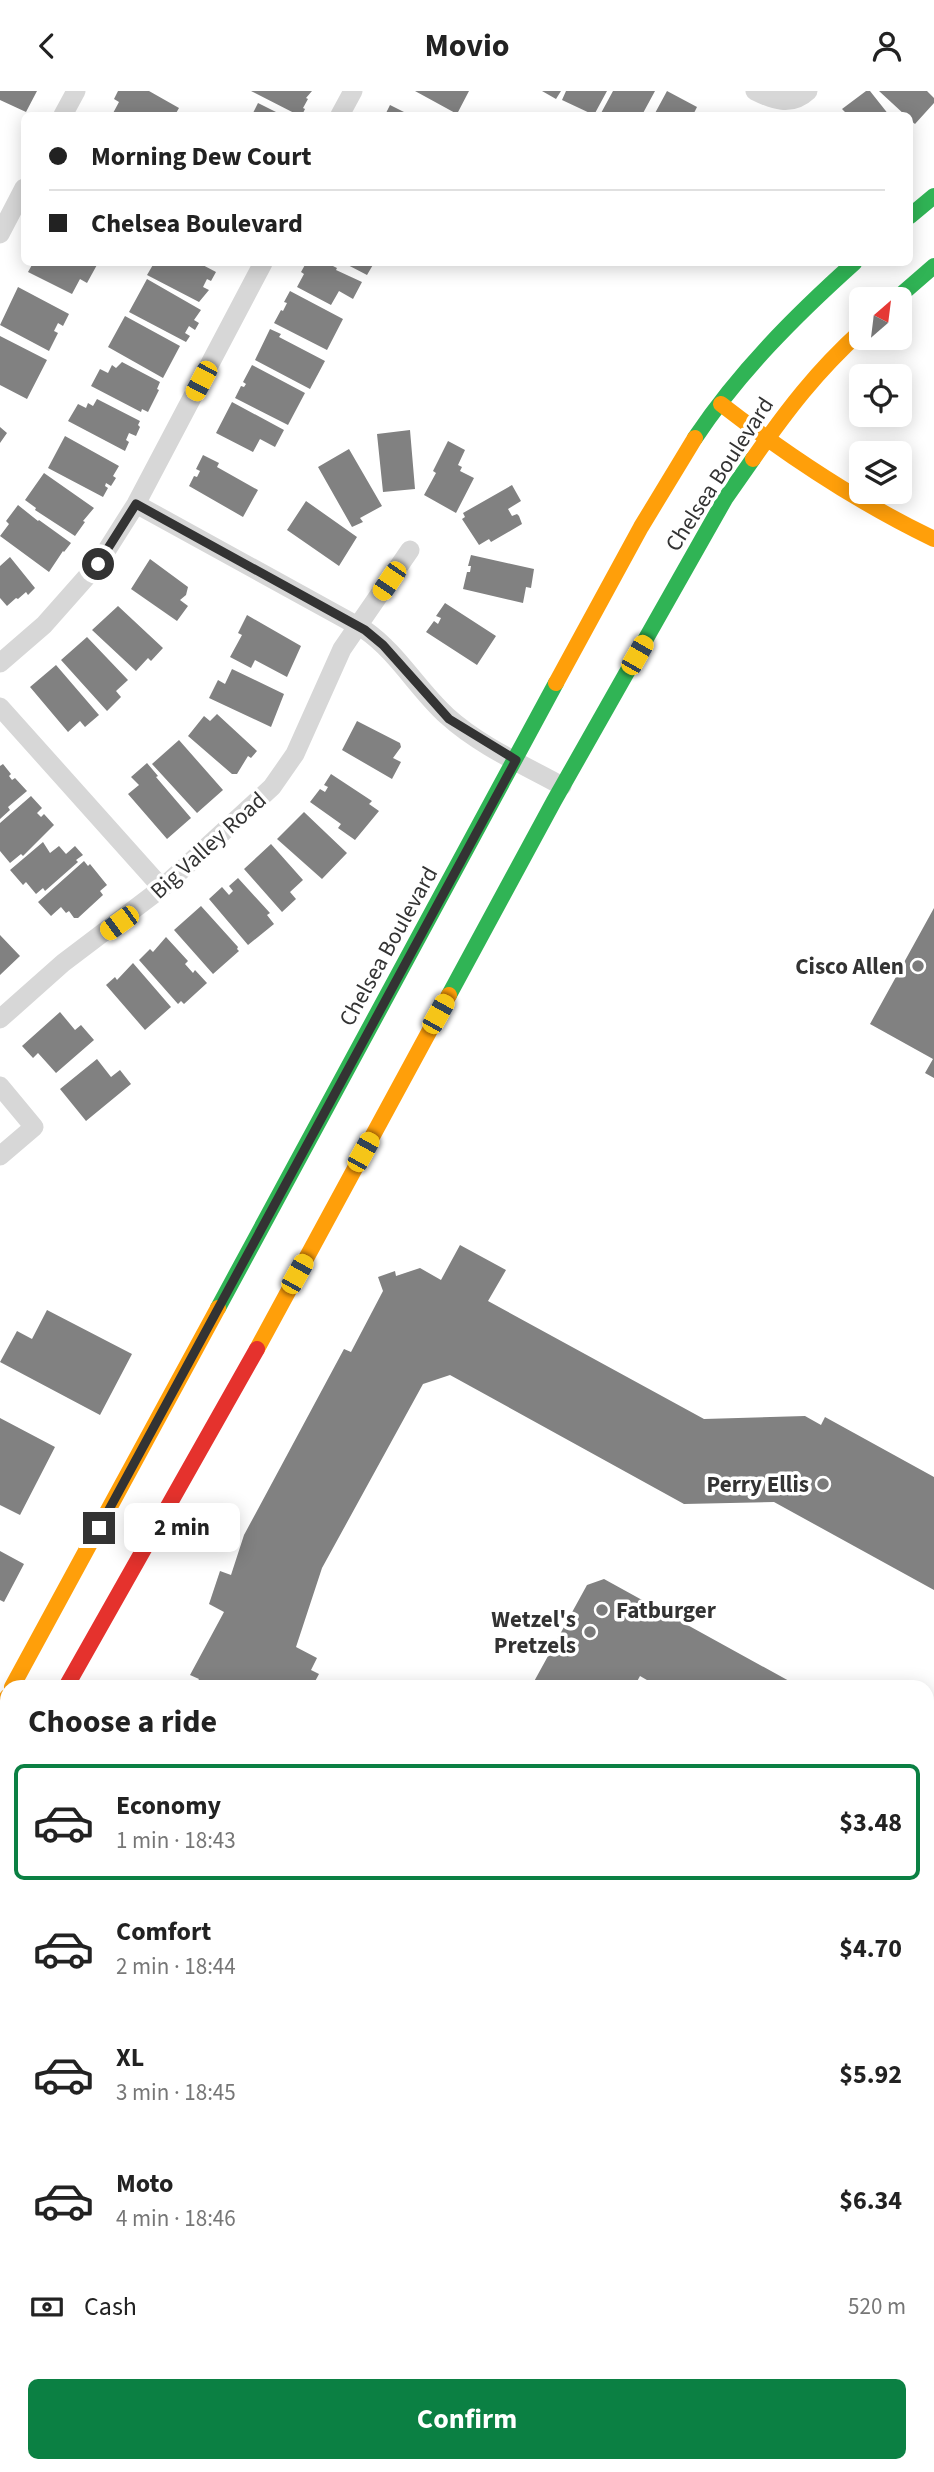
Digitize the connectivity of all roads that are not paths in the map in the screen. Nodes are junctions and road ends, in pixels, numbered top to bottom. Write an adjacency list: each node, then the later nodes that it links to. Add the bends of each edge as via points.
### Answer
1 (76, 91): 5 (street)
2 (353, 91): 6 (street)
3 (755, 91): 4 (street, via 787,101)
4 (808, 91)
5 (65, 112)
6 (342, 112)
7 (21, 194): 10 (street)
8 (934, 196): 9 (main road)
9 (913, 214)
10 (0, 234)
11 (261, 266): 18 (street)
12 (851, 266): 16 (main road, Chelsea Boulevard, via 783,330)
13 (934, 266): 14 (main road)
14 (909, 287)
15 (849, 343): 17 (main road, Chelsea Boulevard, via 807,384)
16 (721, 404): 17 (main road); 24 (main road, Chelsea Boulevard, via 642,527)
17 (765, 438): 19 (main road, via 849,495); 25 (main road, Chelsea Boulevard, via 712,520)
18 (136, 504): 21 (street); 22 (street, via 98,564 44,625)
19 (934, 539)
20 (410, 550): 21 (street, Big Valley Road)
21 (358, 625): 24 (street, via 383,645 449,719); 26 (street, Big Valley Road, via 281,777)
22 (0, 663)
23 (0, 707): 26 (street)
24 (516, 760): 25 (street); 30 (main road, Chelsea Boulevard)
25 (562, 786): 31 (main road, Chelsea Boulevard, via 220,1417)
26 (162, 888): 27 (street, Big Valley Road, via 63,963)
27 (0, 1019)
28 (0, 1086): 29 (street, via 34,1126)
29 (0, 1156)
30 (16, 1680)
31 (70, 1680)

